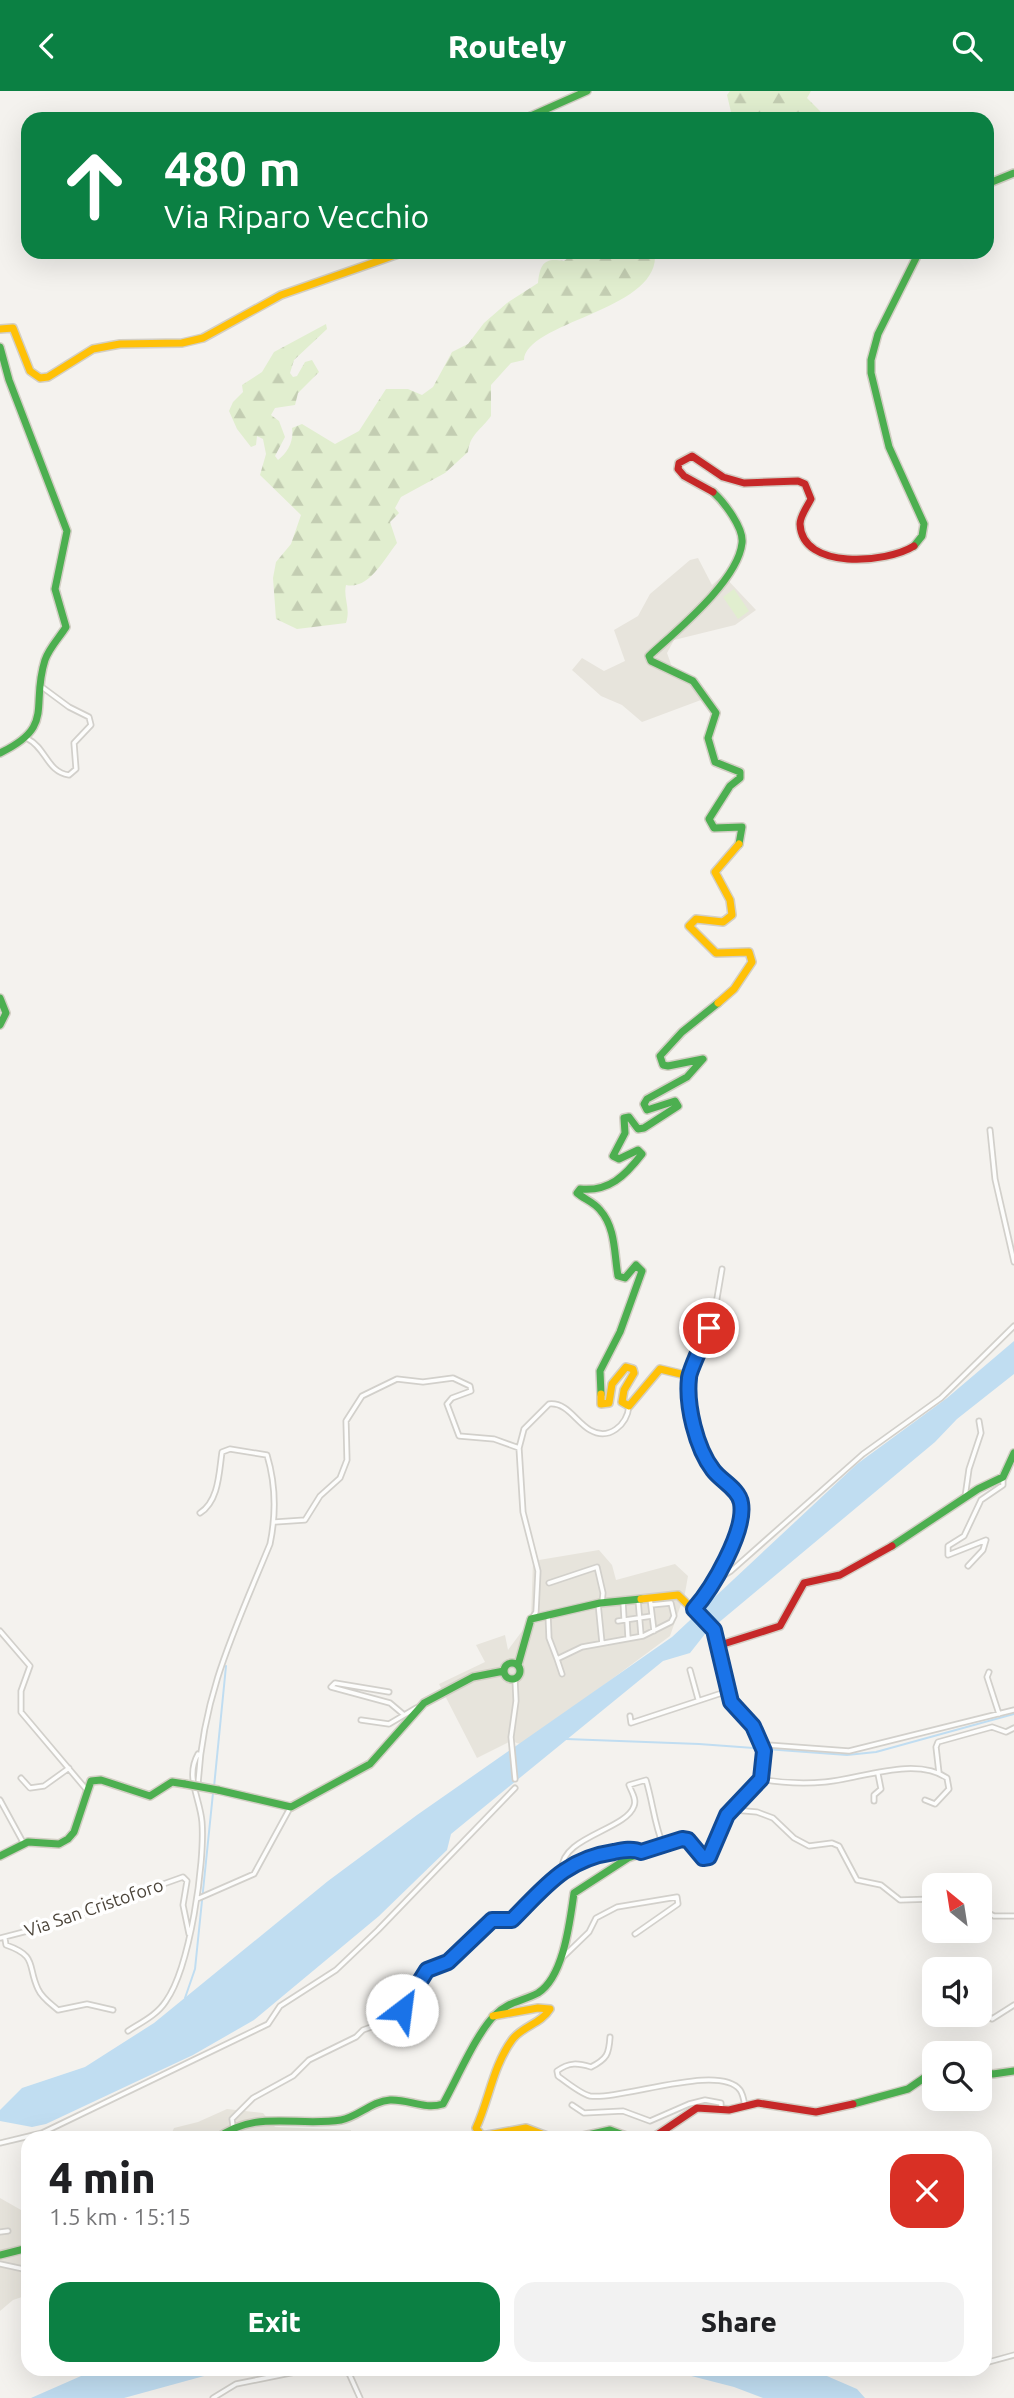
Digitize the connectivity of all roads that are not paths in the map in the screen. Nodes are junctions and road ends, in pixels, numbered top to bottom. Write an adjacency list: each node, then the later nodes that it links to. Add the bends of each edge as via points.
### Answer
1 (587, 91): 2 (street)
2 (540, 112)
3 (1014, 173): 4 (street)
4 (994, 181)
5 (385, 259): 7 (street, via 268,303 203,338 182,344 133,343 93,349 40,378 30,371 15,330)
6 (916, 259): 19 (street, via 882,330 871,373 890,459 925,526 919,543 870,561 824,555 814,551 801,532 800,522 811,499 805,484 754,487 723,477 695,456 680,463 681,475 716,494 739,531 743,549 729,572 649,656 657,665 693,681 716,713 708,739 715,762 740,772 709,819 714,828 742,827 739,847 715,872 730,899 732,915 723,922 696,919 688,926 716,953 749,952 752,962 741,979 660,1056 667,1066 703,1059 644,1104 653,1111 675,1101 678,1106 644,1128 638,1129 629,1117 624,1118 625,1133 613,1156 619,1159 638,1150 640,1157 626,1175 606,1188 577,1193 597,1206 609,1224 618,1276 625,1278 639,1264 641,1268 620,1332 598,1377 600,1401 605,1404 621,1370 633,1369 622,1395 622,1402)
7 (0, 329)
8 (0, 347): 9 (street, via 67,531 55,589 66,627 46,655)
9 (42, 687): 10 (street, via 39,719); 10 (street, via 89,717 91,725 74,743 76,769 69,775 53,769)
10 (28, 739): 11 (street)
11 (0, 753)
12 (0, 998): 13 (street, via 6,1013)
13 (0, 1025)
14 (990, 1130): 15 (street, via 995,1179)
15 (1014, 1262)
16 (722, 1269): 18 (street, via 715,1310)
17 (1014, 1326): 28 (street, via 942,1398 863,1454)
18 (688, 1377): 19 (street, via 660,1369); 28 (street, via 689,1401 704,1453 741,1501 739,1522)
19 (629, 1406): 21 (street, via 623,1425 601,1433 591,1431 562,1407 549,1404 524,1429)
20 (979, 1421): 24 (street, via 981,1433)
21 (519, 1448): 26 (street, via 495,1439 459,1436 448,1401 471,1391 471,1386 450,1377 423,1382 394,1379 355,1402 346,1421 346,1470 336,1485 320,1496 312,1514 299,1522); 38 (street, via 523,1512 538,1571 536,1612)
22 (1014, 1453): 23 (street)
23 (1003, 1477): 24 (street); 27 (street, via 1003,1485 981,1500 964,1536 948,1546 948,1555 986,1540)
24 (965, 1498): 46 (street, via 881,1554 840,1575 804,1584 780,1626)
25 (200, 1513): 26 (street, via 217,1486 222,1452 230,1449 268,1457)
26 (275, 1522): 65 (street, via 212,1687)
27 (968, 1566)
28 (717, 1580): 34 (street)
29 (549, 1583): 33 (street, via 597,1567 603,1593)
30 (638, 1599): 31 (street); 32 (street); 37 (street)
31 (623, 1601): 33 (street); 39 (street)
32 (651, 1601): 34 (street, via 678,1595); 36 (street); 42 (street, via 673,1606 671,1622)
33 (600, 1603): 35 (street); 45 (street)
34 (695, 1610): 46 (street, via 714,1630)
35 (548, 1614): 38 (street); 47 (street, via 549,1638)
36 (652, 1616): 37 (street); 42 (street)
37 (639, 1617): 39 (street); 43 (street)
38 (531, 1619): 48 (street)
39 (626, 1620): 40 (street); 44 (street)
40 (618, 1621)
41 (0, 1631): 66 (street, via 30,1665 21,1691 21,1712)
42 (654, 1631): 43 (street)
43 (641, 1636): 44 (street)
44 (628, 1639): 45 (street)
45 (603, 1643): 47 (street)
46 (716, 1646): 54 (street)
47 (557, 1659): 52 (street)
48 (517, 1665): 50 (street, via 507,1665); 53 (street, via 521,1671)
49 (690, 1670): 56 (street)
50 (504, 1671): 53 (street); 57 (street, via 480,1676)
51 (989, 1672): 60 (street)
52 (562, 1674)
53 (515, 1679): 70 (street, via 511,1737)
54 (728, 1691): 56 (street); 63 (street, via 731,1702)
55 (389, 1692): 59 (street, via 335,1683 331,1687 390,1703)
56 (698, 1699): 61 (street, via 631,1723)
57 (417, 1707): 59 (street); 78 (street, via 370,1764)
58 (1014, 1710): 60 (street)
59 (402, 1714): 62 (street, via 384,1725)
60 (999, 1714): 63 (street, via 849,1751 768,1745 755,1723)
61 (630, 1716)
62 (361, 1720)
63 (751, 1725): 71 (street, via 764,1751)
64 (1014, 1728): 67 (street, via 1006,1732 992,1727 938,1742)
65 (200, 1752): 72 (street); 85 (street, via 193,1774 202,1819)
66 (69, 1768): 69 (street, via 44,1786 30,1788); 74 (street)
67 (939, 1773): 68 (street, via 912,1769); 76 (street, via 947,1778 949,1789 935,1804)
68 (878, 1775): 71 (street, via 824,1782); 77 (street, via 881,1789)
69 (21, 1778)
70 (515, 1779)
71 (761, 1779): 79 (street)
72 (198, 1786): 74 (street, bridge, via 172,1783 149,1795 101,1780 91,1781); 78 (street, bridge)
73 (515, 1788): 106 (street, via 378,1930 336,1970 280,2006 268,2024)
74 (86, 1789): 80 (street, via 68,1839 59,1844)
75 (0, 1800): 80 (street)
76 (925, 1800)
77 (874, 1801)
78 (291, 1807): 85 (street, via 254,1874)
79 (732, 1809): 81 (street, via 709,1857 703,1858 688,1840); 86 (street, via 773,1818 794,1839 809,1846 839,1846 857,1880 881,1885 895,1898)
80 (24, 1844): 83 (street)
81 (663, 1845): 82 (street); 84 (street, via 646,1780 638,1781 629,1785 634,1806 568,1854)
82 (641, 1852): 84 (street, via 603,1853); 92 (street, via 609,1867 574,1893)
83 (0, 1856)
84 (562, 1870): 105 (street, via 512,1920 492,1920 448,1962 427,1970 396,2018 363,2030 309,2060 293,2076 246,2105 232,2119)
85 (198, 1898): 89 (street)
86 (922, 1899)
87 (992, 1915): 88 (street)
88 (1014, 1916)
89 (189, 1934): 91 (street, Via San Cristoforo, via 183,1905 187,1881 178,1878); 97 (street, via 167,2000)
90 (635, 1934): 92 (street, via 678,1904 677,1897 617,1907 596,1919)
91 (3, 1938): 94 (street, via 33,1964 38,1989 58,2010 87,2004)
92 (560, 1960): 95 (street, via 540,1991 508,2004)
93 (1014, 2005): 96 (street)
94 (113, 2010)
95 (494, 2016): 105 (street, via 450,2094 435,2107 389,2100 340,2121 253,2120); 108 (street, via 550,2009 514,2035 506,2047)
96 (992, 2019)
97 (128, 2031)
98 (610, 2037): 103 (street, via 604,2060 591,2067 564,2065 558,2076 588,2096 650,2090 692,2079 732,2084 741,2091)
99 (1014, 2071): 100 (street)
100 (992, 2074)
101 (922, 2079): 103 (street, via 908,2089 831,2110 758,2103)
102 (572, 2105): 104 (street, via 584,2113 610,2109 650,2120 705,2100 721,2103)
103 (745, 2106): 104 (street)
104 (722, 2109): 113 (street, via 697,2108)
105 (233, 2126): 107 (street)
106 (46, 2131)
107 (226, 2131)
108 (477, 2131)
109 (506, 2131): 110 (street, via 526,2127)
110 (536, 2131)
111 (601, 2131): 112 (street)
112 (624, 2131)
113 (663, 2131)
114 (21, 2138): 115 (street)
115 (0, 2143)
116 (8, 2231): 117 (street)
117 (0, 2232)
118 (21, 2250): 119 (street)
119 (0, 2255)
120 (0, 2265): 121 (street)
121 (21, 2269)
122 (1014, 2354): 123 (street)
123 (992, 2361)
124 (275, 2376): 126 (street, via 236,2384)
125 (350, 2376): 127 (street)
126 (213, 2398)
127 (360, 2398)

